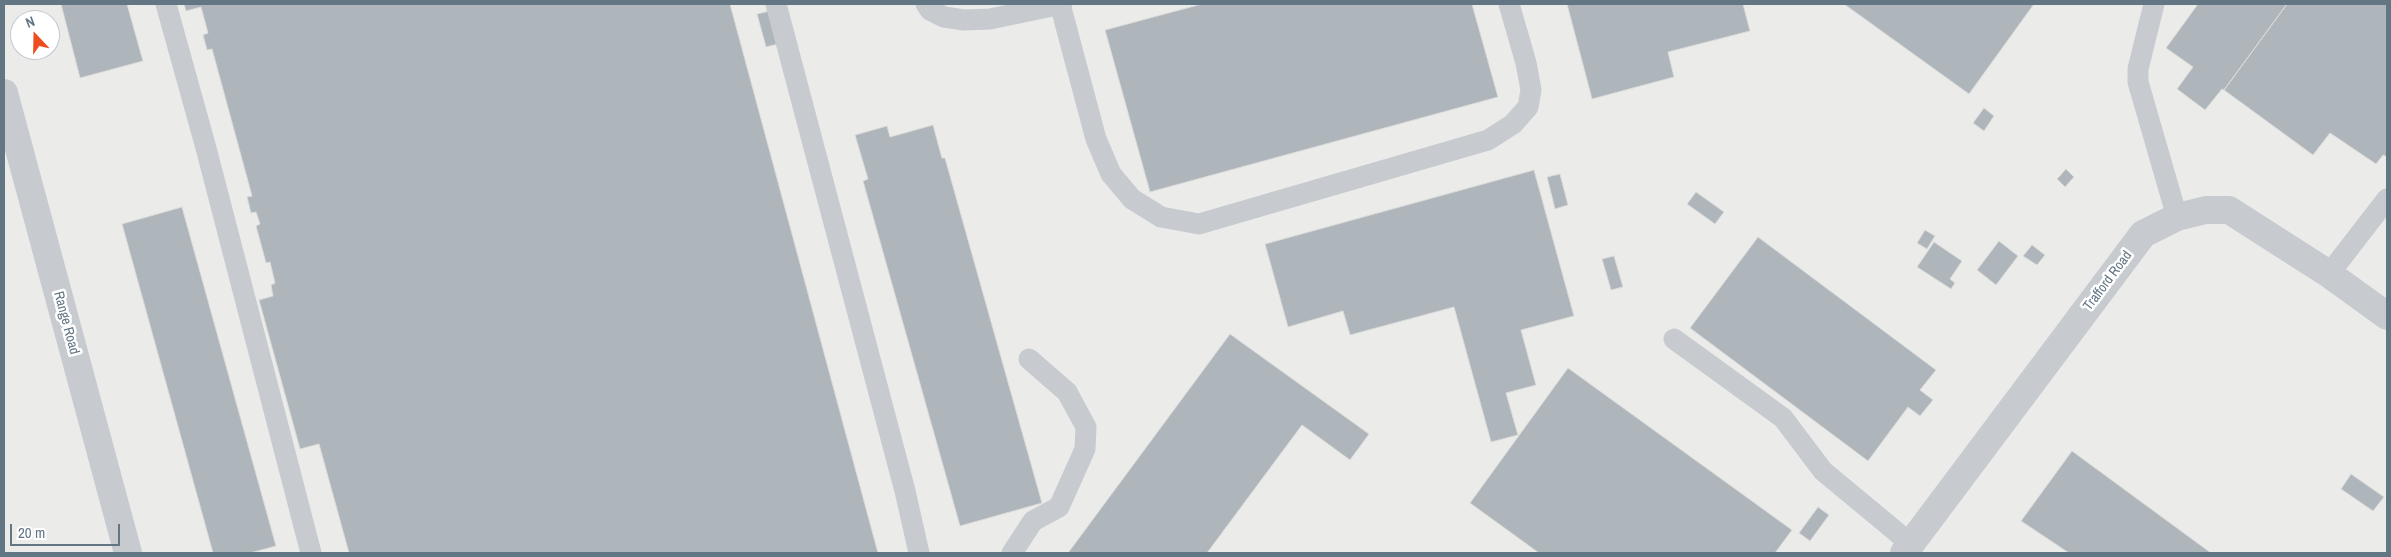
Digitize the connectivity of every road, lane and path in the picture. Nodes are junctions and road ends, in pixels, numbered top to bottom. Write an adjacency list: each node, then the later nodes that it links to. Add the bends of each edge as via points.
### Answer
1 (166, 4): 16 (lane)
2 (776, 4): 17 (lane)
3 (926, 4): 4 (lane, via 930,10 944,17 964,20 990,19)
4 (1061, 4): 5 (lane, via 1096,139 1111,174 1132,199 1161,217 1199,224 1488,140 1513,124 1528,107 1531,90)
5 (1509, 4)
6 (2154, 4): 9 (lane, via 2138,69 2138,82)
7 (4, 93): 15 (street, Range Road)
8 (2387, 199): 10 (lane)
9 (2176, 217): 10 (street, Trafford Road, via 2206,210 2229,210); 14 (street, Trafford Road, via 2143,234)
10 (2329, 274): 11 (street, Trafford Road)
11 (2387, 316)
12 (1674, 339): 14 (lane, via 1783,418 1823,471)
13 (1028, 359): 18 (lane, via 1067,392 1086,427 1084,449 1059,507 1033,521)
14 (1908, 549)
15 (128, 553)
16 (311, 553)
17 (919, 553)
18 (1012, 553)

